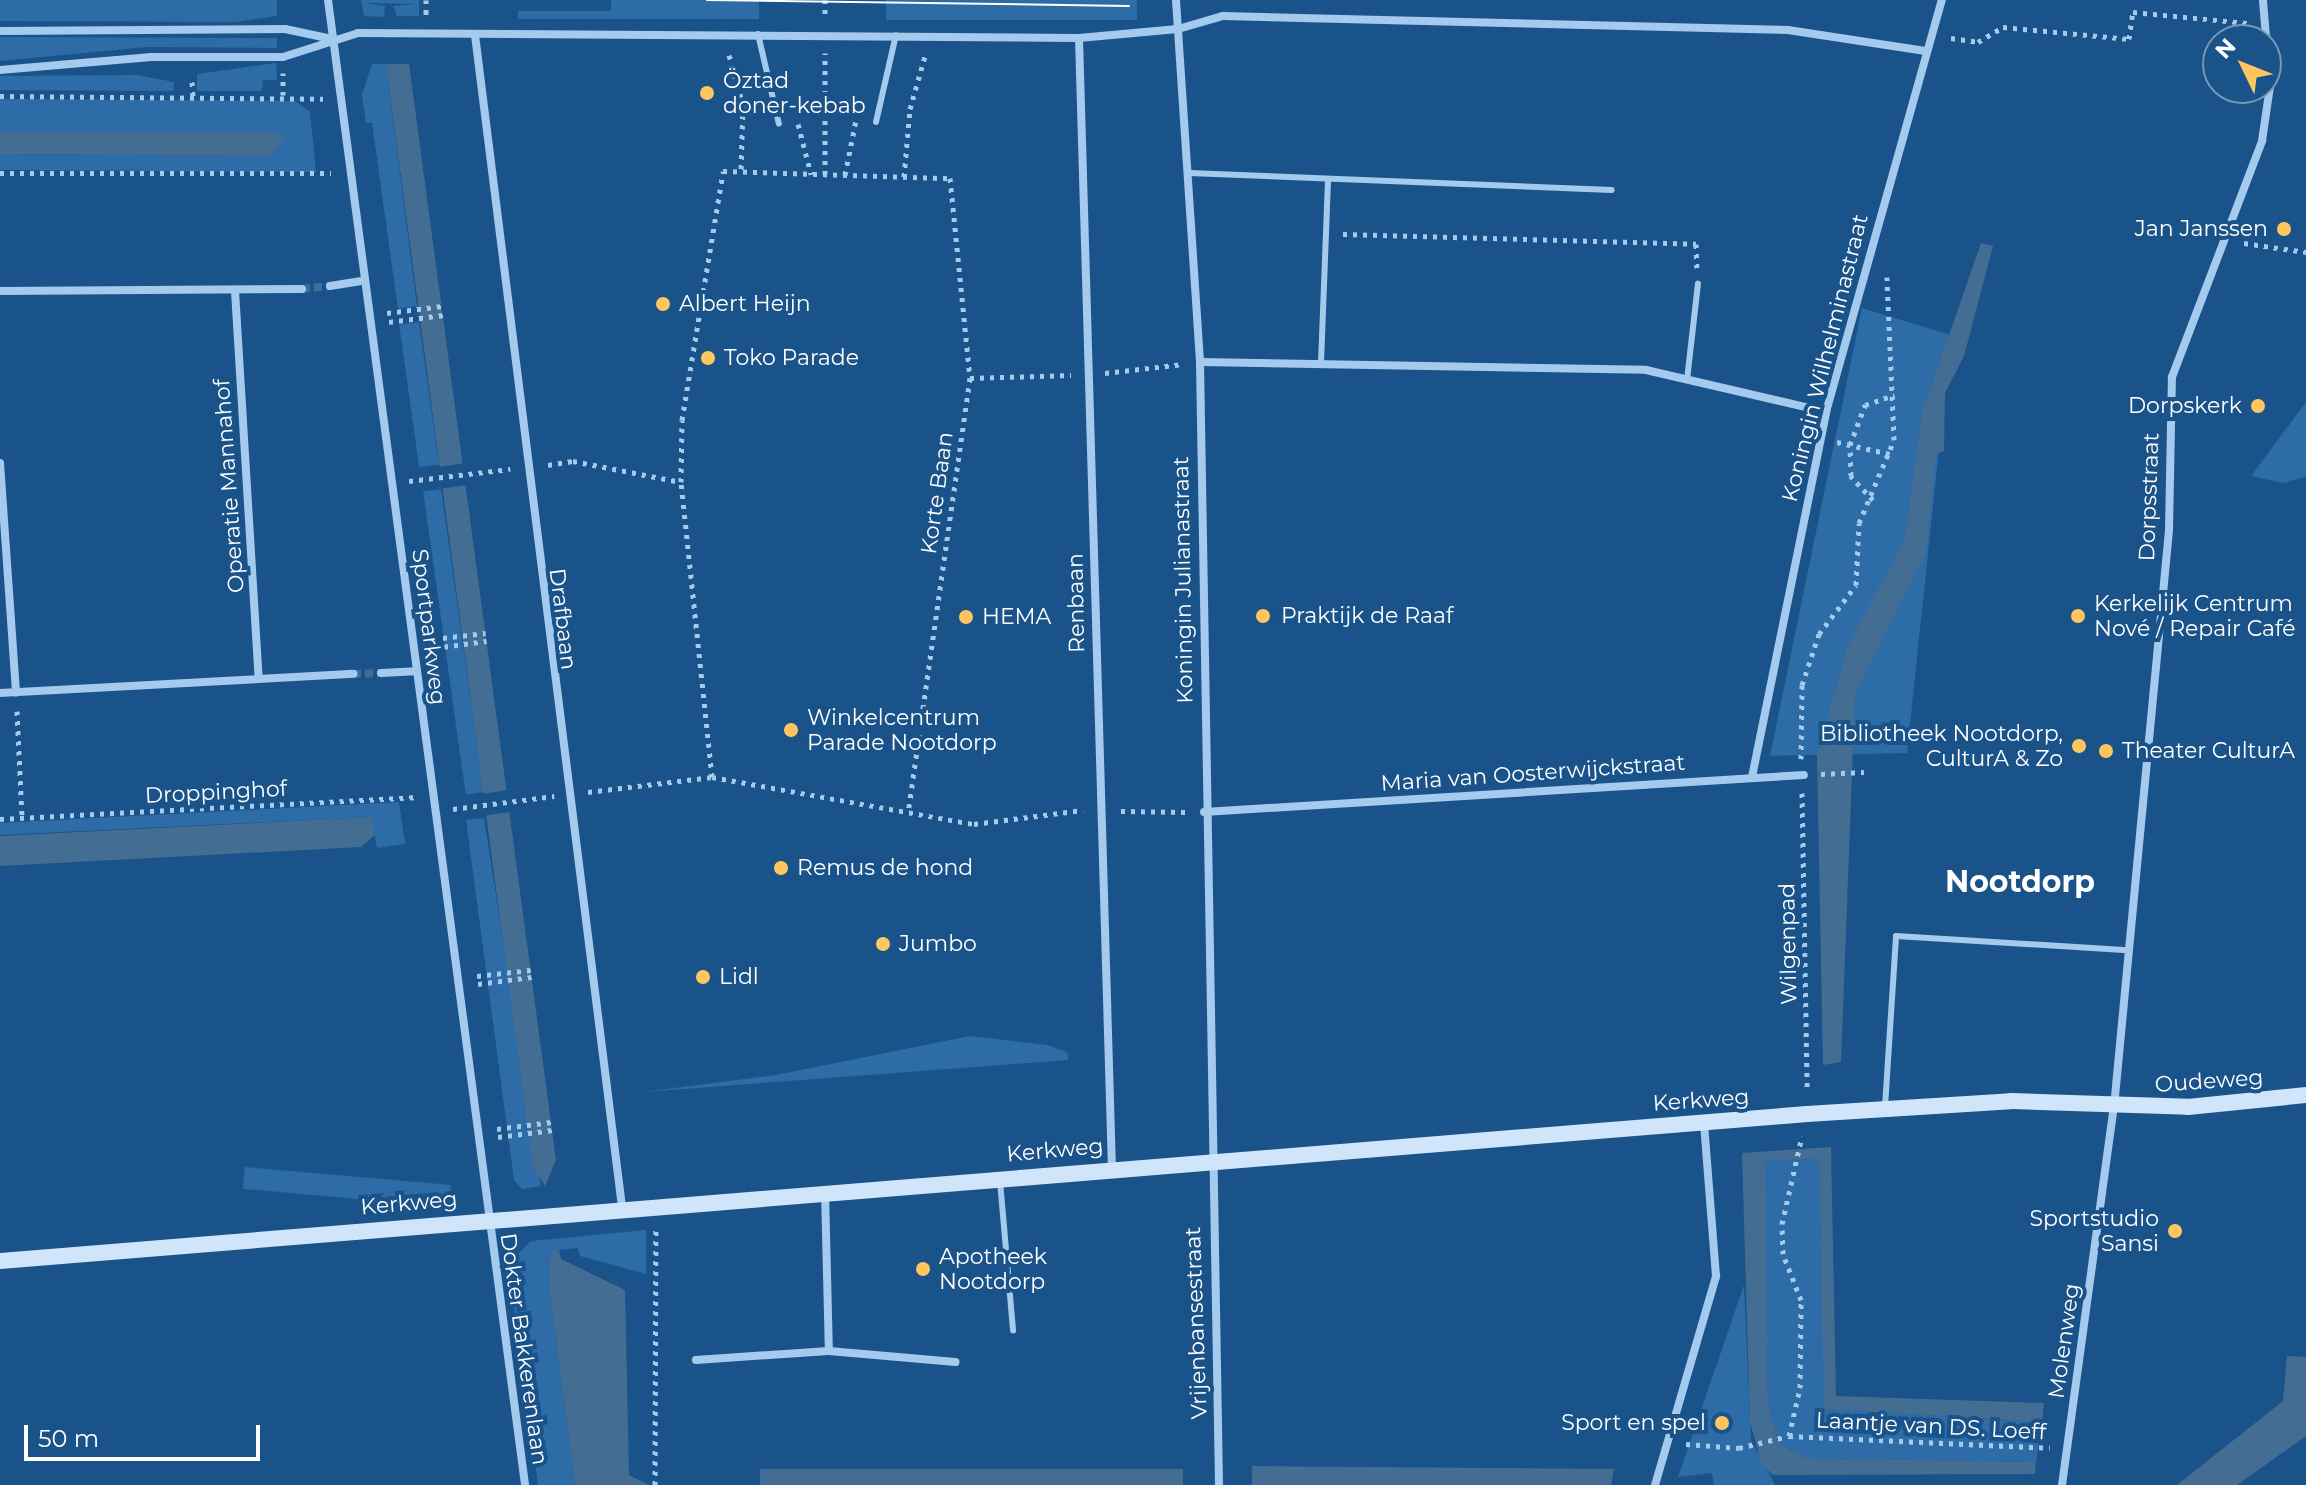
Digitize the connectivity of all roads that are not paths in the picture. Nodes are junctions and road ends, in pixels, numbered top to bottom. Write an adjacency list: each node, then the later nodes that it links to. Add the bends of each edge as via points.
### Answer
1 (328, 0): 11 (street, Sportparkweg)
2 (1176, 0): 5 (street, Koningin Julianastraat)
3 (1942, 0): 12 (street, Koningin Wilhelminastraat)
4 (2263, 0): 39 (street, Dorpsstraat, via 2270,86 2262,141 2229,241 2179,346 2172,377 2169,530)
5 (1178, 29): 10 (street); 12 (street, via 1223,16 1788,30); 16 (street, Koningin Julianastraat)
6 (0, 31): 11 (street, via 285,29)
7 (758, 34): 8 (street); 9 (street); 15 (lane)
8 (475, 35): 11 (street, via 358,33); 48 (street, Drafbaan, via 566,794)
9 (896, 35): 10 (street); 14 (lane)
10 (1079, 38): 45 (street, Renbaan, via 1097,810)
11 (333, 39): 13 (street, via 283,57 151,57); 19 (street, Sportparkweg)
12 (1925, 51): 28 (street, Koningin Wilhelminastraat)
13 (0, 70)
14 (876, 122)
15 (779, 124)
16 (1189, 173): 17 (lane); 25 (street, Koningin Julianastraat)
17 (1328, 180): 18 (lane); 26 (lane)
18 (1612, 190)
19 (360, 281): 21 (street); 30 (street, Sportparkweg)
20 (1698, 284): 27 (lane)
21 (330, 286)
22 (302, 289): 24 (street)
23 (0, 291): 24 (street)
24 (235, 291): 33 (street, Operatie Mannahof)
25 (1200, 362): 26 (street); 38 (street, Koningin Julianastraat)
26 (1321, 363): 27 (street, via 1646,370)
27 (1687, 380): 28 (street)
28 (1826, 412): 37 (street, Koningin Wilhelminastraat)
29 (0, 463): 34 (street)
30 (415, 671): 31 (street); 49 (street, Sportparkweg)
31 (381, 673)
32 (353, 674): 33 (street)
33 (259, 678): 34 (street)
34 (16, 692): 35 (street)
35 (0, 693)
36 (1803, 775): 37 (street, Maria van Oosterwijckstraat)
37 (1752, 777): 38 (street, Maria van Oosterwijckstraat)
38 (1204, 812): 44 (street, Koningin Julianastraat)
39 (2128, 950): 41 (street, Dorpsstraat); 42 (lane, via 1896,936)
40 (2306, 1095): 41 (street, Oudeweg)
41 (2114, 1107): 42 (street, Kerkweg, via 2011,1101); 58 (street, Molenweg)
42 (1885, 1109): 43 (street, Kerkweg)
43 (1704, 1122): 44 (street, Kerkweg); 57 (street, via 1716,1276)
44 (1209, 1160): 45 (street, Kerkweg); 56 (street, Vrijenbansestraat)
45 (1112, 1167): 46 (street, Kerkweg)
46 (999, 1177): 47 (street, Kerkweg); 51 (lane)
47 (825, 1192): 48 (street, Kerkweg); 52 (street)
48 (622, 1207): 49 (street, Kerkweg)
49 (488, 1219): 50 (street, Kerkweg); 55 (street, Dokter Bakkerenlaan)
50 (0, 1261)
51 (1013, 1330)
52 (829, 1351): 53 (street); 54 (street)
53 (696, 1360)
54 (956, 1362)
55 (525, 1485)
56 (1219, 1485)
57 (1655, 1485)
58 (2062, 1485)

